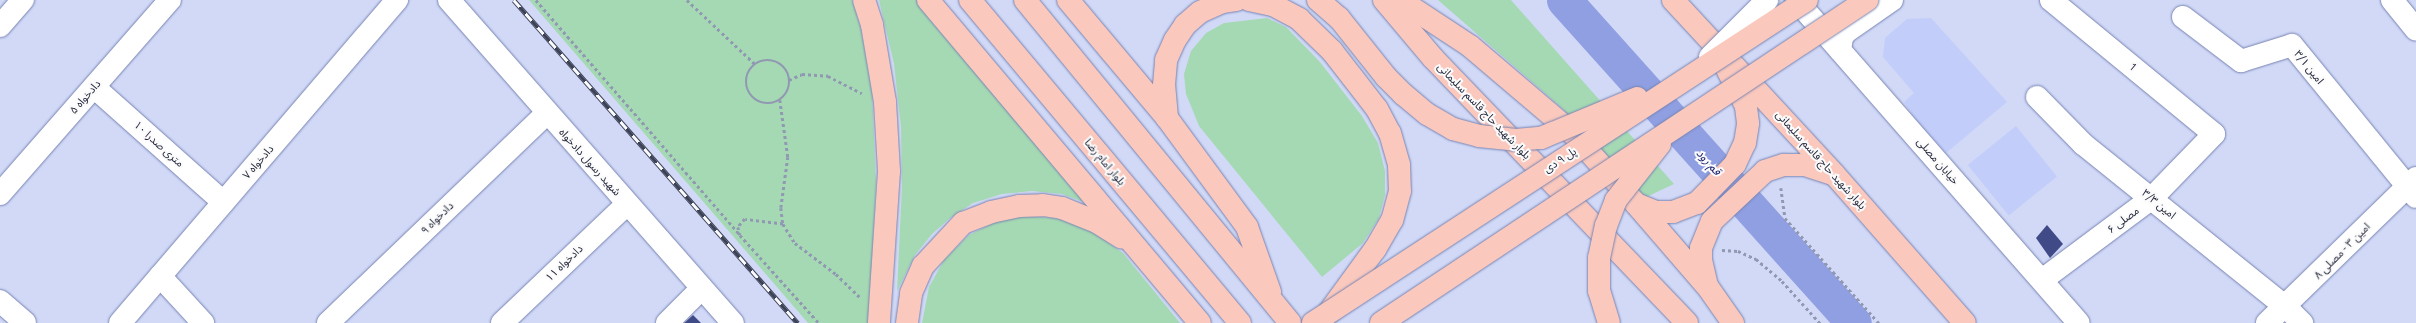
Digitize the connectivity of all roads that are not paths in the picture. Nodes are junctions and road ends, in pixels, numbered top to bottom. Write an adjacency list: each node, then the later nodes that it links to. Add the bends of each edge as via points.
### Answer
1 (23, 0): 25 (street)
2 (170, 0): 31 (street, دادخواه ۵)
3 (397, 0): 41 (street, دادخواه ۷)
4 (449, 0): 33 (street, شهید رسول دادخواه)
5 (864, 0): 60 (main road, via 872,25 885,102 888,156)
6 (928, 0): 44 (main road, via 1001,89)
7 (970, 0): 63 (main road, بلوار امام رضا)
8 (1026, 0): 50 (main road)
9 (1068, 0): 34 (main road)
10 (1236, 0): 34 (main road, via 1222,2 1200,12 1185,25 1166,60 1164,85)
11 (1249, 0): 52 (main road, via 1274,5 1299,19 1332,51 1377,109 1390,133 1399,165 1400,191 1392,220)
12 (1318, 0): 30 (main road, bridge, via 1339,18 1386,77 1427,114 1453,129 1480,136 1516,140 1540,138)
13 (1384, 0): 67 (main road, بلوار شهید حاج قاسم سلیمانی, via 1433,58)
14 (1400, 0): 43 (main road, via 1470,46 1571,132)
15 (1673, 0): 28 (main road, بلوار شهید حاج قاسم سلیمانی)
16 (1767, 0): 30 (street, bridge)
17 (1796, 0): 27 (street, خیابان مصلی)
18 (1808, 0): 30 (main road, پل ۹ دی, bridge)
19 (1811, 0): 23 (street, via 1825,16 1835,20 1856,22)
20 (1892, 0): 23 (street)
21 (2051, 0): 36 (street, 1)
22 (2392, 0): 26 (street)
23 (1862, 15): 27 (street, via 1840,30); 29 (street, via 1842,37); 35 (main road, bridge)
24 (2183, 17): 38 (street, امین ۳/۱, via 2241,61 2292,45)
25 (0, 26)
26 (2416, 30)
27 (1823, 31): 29 (street, خیابان مصلی)
28 (1713, 42): 37 (main road, بلوار شهید حاج قاسم سلیمانی); 43 (main road, via 1746,106 1748,123 1745,143 1735,164 1697,204 1673,212 1656,212)
29 (1840, 50): 46 (street, خیابان مصلی)
30 (1692, 73): 52 (main road, پل ۹ دی, bridge)
31 (94, 87): 39 (street, دادخواه ۵); 41 (street, ۱۰ متری صدرا)
32 (2037, 96): 40 (street, امین ۳/۳, via 2083,144)
33 (546, 114): 42 (street, شهید رسول دادخواه); 56 (street, دادخواه ۹)
34 (1167, 118): 50 (main road, via 1248,227)
35 (1674, 127): 65 (main road, bridge); 66 (main road, bridge, via 1616,200 1606,226 1599,258 1599,291)
36 (2214, 134): 40 (street, مصلی ۶)
37 (1834, 174): 47 (main road, via 1805,165 1784,165 1765,171 1750,182 1712,221 1701,248 1701,261); 69 (main road, بلوار شهید حاج قاسم سلیمانی)
38 (2413, 187): 51 (street, امین ۳ - مصلی ۸)
39 (0, 194)
40 (2152, 198): 46 (street, مصلی ۶); 51 (street, امین ۳/۳)
41 (223, 202): 45 (street, دادخواه ۷)
42 (627, 204): 48 (street, شهید رسول دادخواه); 57 (street, دادخواه ۱۱)
43 (1636, 204): 47 (main road)
44 (1138, 246): 61 (main road, via 1095,221 1062,208 1019,206 991,212 963,223 923,266 910,293); 62 (main road)
45 (160, 276): 54 (street, دادخواه ۷); 55 (street)
46 (2042, 280): 70 (street, خیابان مصلی)
47 (1707, 286): 68 (main road)
48 (702, 288): 58 (street); 59 (street, شهید رسول دادخواه)
49 (0, 301): 53 (street)
50 (1272, 301): 64 (main road)
51 (2286, 307): 71 (street, امین ۳ - مصلی ۸); 72 (street, امین ۳/۳)
52 (1321, 318)
53 (25, 323)
54 (120, 323)
55 (203, 323)
56 (328, 323)
57 (502, 323)
58 (667, 323)
59 (734, 323)
60 (879, 323)
61 (907, 323)
62 (1200, 323)
63 (1240, 323)
64 (1290, 323)
65 (1381, 323)
66 (1609, 323)
67 (1686, 323)
68 (1733, 323)
69 (1965, 323)
70 (2079, 323)
71 (2267, 323)
72 (2302, 323)

